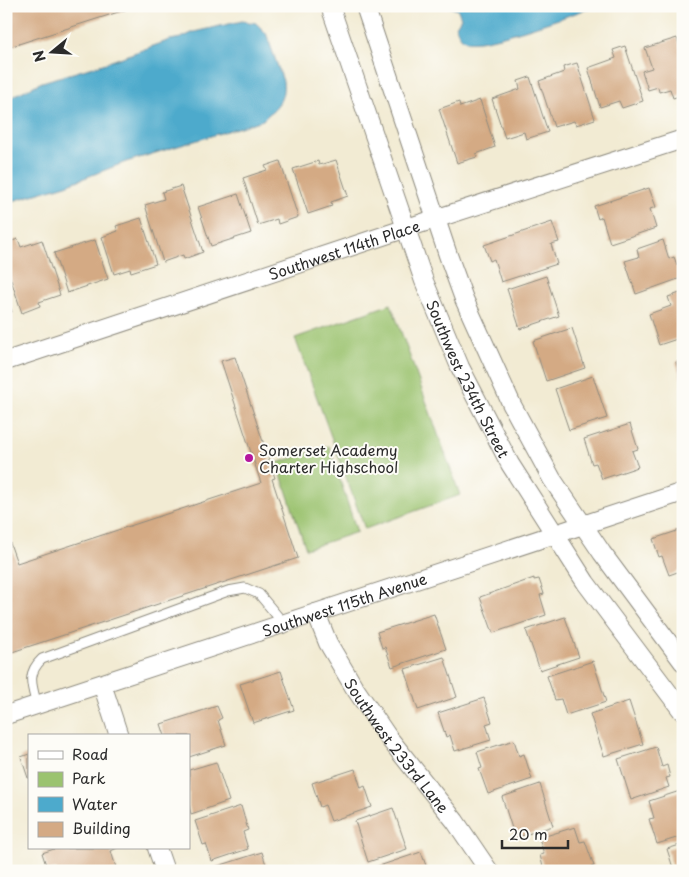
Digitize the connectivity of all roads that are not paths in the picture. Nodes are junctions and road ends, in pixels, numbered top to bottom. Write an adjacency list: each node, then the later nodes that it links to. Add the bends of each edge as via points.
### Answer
1 (330, 6): 5 (street, Southwest 234th Street)
2 (365, 6): 4 (street, Southwest 234th Street)
3 (683, 139): 4 (street, Southwest 114th Place)
4 (436, 219): 5 (street, Southwest 114th Place); 8 (street, Southwest 234th Street, via 464,299 504,388 552,479)
5 (406, 228): 6 (street, Southwest 114th Place); 9 (street, Southwest 234th Street, via 460,367 510,464)
6 (6, 361)
7 (683, 492): 8 (street, Southwest 115th Avenue)
8 (584, 525): 9 (street, Southwest 115th Avenue); 12 (street, Southwest 234th Street)
9 (555, 534): 10 (street, Southwest 115th Avenue); 15 (street, Southwest 234th Street, via 586,583)
10 (316, 613): 11 (street, Southwest 115th Avenue); 20 (street, Southwest 233rd Lane, via 328,643 388,737)
11 (284, 624): 13 (street, Southwest 115th Avenue); 14 (lane, via 259,594 245,588 228,591 42,659 34,667 31,680)
12 (683, 662)
13 (102, 684): 14 (street, Southwest 115th Avenue); 17 (street)
14 (37, 705): 16 (street, Southwest 115th Avenue)
15 (683, 712)
16 (6, 716)
17 (118, 734)
18 (158, 850): 19 (street)
19 (165, 871)
20 (490, 871)

